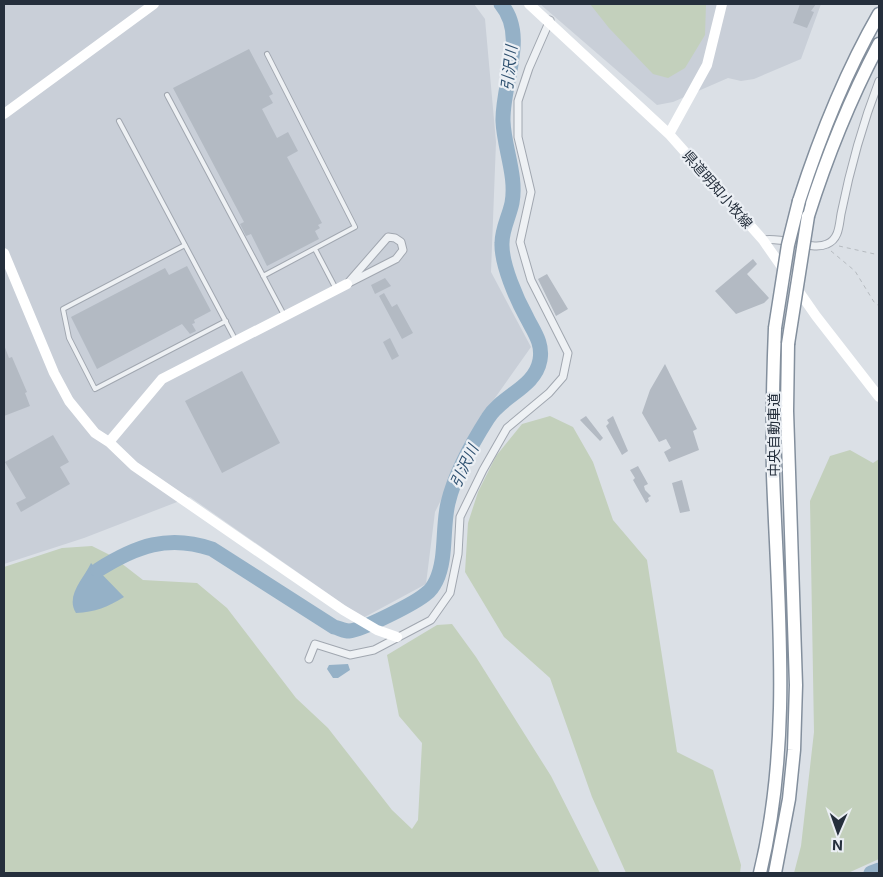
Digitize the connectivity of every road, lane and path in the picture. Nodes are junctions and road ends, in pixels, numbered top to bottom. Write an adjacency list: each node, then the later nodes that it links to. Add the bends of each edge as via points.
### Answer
1 (154, 4): 10 (street)
2 (529, 4): 5 (street, 県道明知小牧線)
3 (722, 4): 12 (street, via 706,65)
4 (879, 14): 31 (highway, 中央自動車道, bridge, via 831,110 799,202 788,244 775,328 772,420 782,693 775,798)
5 (550, 20): 12 (street, 県道明知小牧線); 29 (street, via 528,68 518,101 518,137 531,192 520,242 531,280 568,353 563,377 507,428 483,470 460,517 458,554 450,593 431,620)
6 (879, 44): 32 (highway, 中央自動車道, bridge, via 825,164 808,216 788,344 787,411 796,685 790,789)
7 (267, 54): 17 (lane, via 355,227)
8 (879, 81): 14 (street, via 850,166 837,236)
9 (167, 95): 20 (lane)
10 (4, 114)
11 (119, 122): 15 (lane)
12 (669, 134): 13 (street, 県道明知小牧線)
13 (763, 240): 16 (street, via 773,238); 27 (street, 県道明知小牧線, via 816,316)
14 (828, 244): 16 (street); 19 (path)
15 (185, 245): 25 (lane); 25 (lane, via 63,309 68,338 95,389)
16 (820, 246): 23 (path, via 855,271)
17 (315, 249): 20 (lane); 22 (lane)
18 (4, 254): 28 (street, via 69,401 95,433)
19 (879, 255)
20 (263, 276): 24 (lane)
21 (347, 284): 21 (street, via 383,240 388,237 401,242 403,250 396,259); 22 (street)
22 (336, 289): 24 (street)
23 (879, 306)
24 (285, 316): 26 (street)
25 (226, 321): 26 (lane)
26 (236, 341): 28 (street, via 162,379)
27 (879, 397)
28 (109, 442): 29 (street, via 134,466 343,610 377,630)
29 (397, 637): 30 (street, via 374,650 350,655 315,644)
30 (309, 659)
31 (760, 873)
32 (775, 873)

